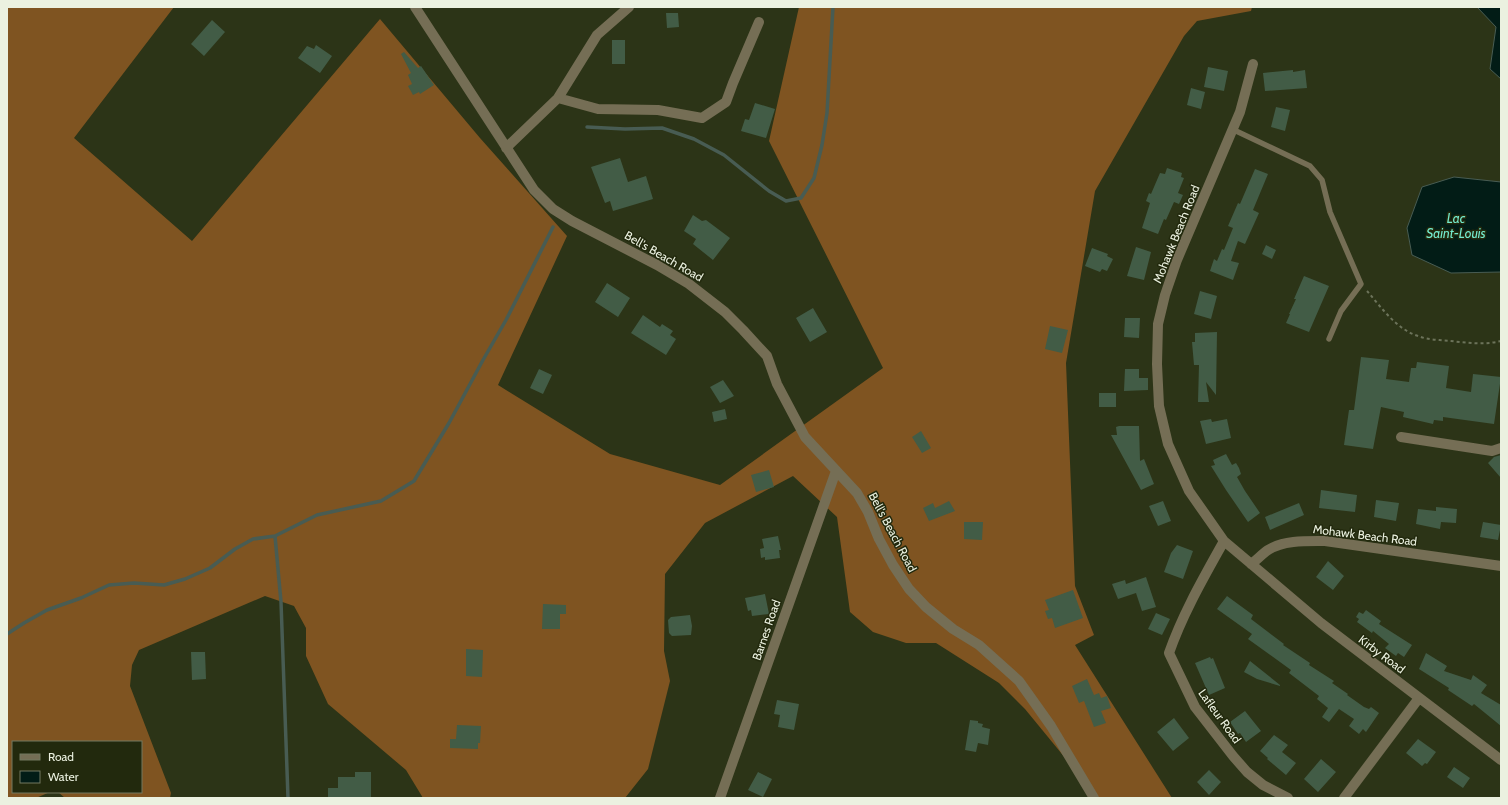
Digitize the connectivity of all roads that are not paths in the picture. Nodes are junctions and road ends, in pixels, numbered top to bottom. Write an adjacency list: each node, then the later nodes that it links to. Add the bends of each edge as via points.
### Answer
1 (416, 7): 7 (street, Bell's Beach Road)
2 (629, 7): 5 (street, via 597,35)
3 (759, 22): 5 (street, via 726,102 702,118 658,110 598,109)
4 (1253, 64): 6 (street, Mohawk Beach Road)
5 (558, 98): 7 (street)
6 (1234, 130): 8 (lane, via 1310,166 1322,180 1330,212 1361,284 1341,311); 12 (street, Mohawk Beach Road, via 1172,274 1158,324 1157,364 1159,406 1168,444 1189,491)
7 (506, 148): 11 (street, Bell's Beach Road, via 534,190 553,209 689,284 727,314 767,356 777,384 805,437)
8 (1329, 339)
9 (1402, 437): 10 (street, via 1492,451)
10 (1501, 448)
11 (836, 471): 17 (street, Barnes Road); 18 (street, Bell's Beach Road, via 857,493 893,566 909,589 926,607 979,645 1019,681 1052,726)
12 (1224, 541): 13 (street, Mohawk Beach Road); 19 (street, Lafleur Road, via 1193,596 1169,653 1195,707 1233,756 1247,772)
13 (1251, 564): 14 (street, Mohawk Beach Road, via 1269,549 1283,544 1325,540); 15 (street, Kirby Road, via 1321,623)
14 (1501, 566)
15 (1419, 698): 16 (street, Kirby Road); 20 (street)
16 (1501, 760)
17 (720, 798)
18 (1094, 798)
19 (1288, 798)
20 (1344, 798)

